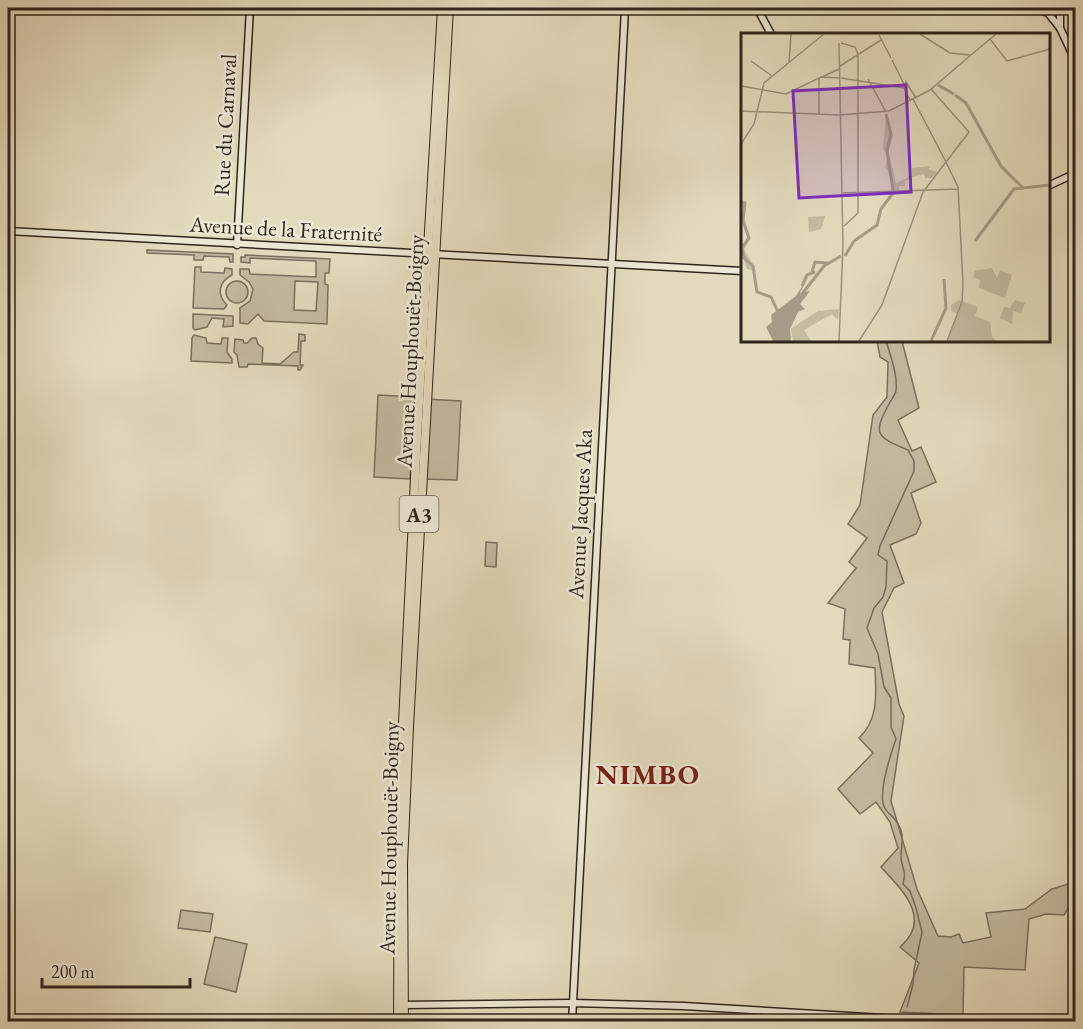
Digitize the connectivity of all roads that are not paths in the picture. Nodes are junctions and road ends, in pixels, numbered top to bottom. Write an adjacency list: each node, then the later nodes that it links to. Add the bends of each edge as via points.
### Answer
1 (16, 8): 9 (main road)
2 (250, 8): 16 (street, Rue du Carnaval)
3 (442, 8): 17 (highway, Avenue Houphouët-Boigny / A3)
4 (448, 8): 17 (highway, Avenue Houphouët-Boigny / A3)
5 (625, 8): 18 (street, Avenue Jacques Aka)
6 (758, 8): 11 (street)
7 (1036, 8): 10 (street, via 1048,13)
8 (1060, 8): 10 (street)
9 (8, 12)
10 (1060, 28): 12 (street)
11 (770, 33)
12 (1076, 62)
13 (1076, 173): 14 (street)
14 (1050, 185)
15 (8, 231): 16 (street, Avenue de la Fraternité)
16 (237, 244): 17 (street, Avenue de la Fraternité)
17 (431, 255): 18 (street, Avenue de la Fraternité); 21 (highway, Avenue Houphouët-Boigny / A3, via 417,438 399,804)
18 (611, 265): 19 (street, Avenue de la Fraternité); 20 (street, Avenue Jacques Aka)
19 (741, 272)
20 (573, 1003): 21 (street); 24 (street, Avenue Jacques Aka); 25 (street)
21 (401, 1005): 22 (highway, Avenue Houphouët-Boigny / A3); 23 (highway, Avenue Houphouët-Boigny / A3)
22 (398, 1022)
23 (405, 1022)
24 (572, 1022)
25 (979, 1022)

